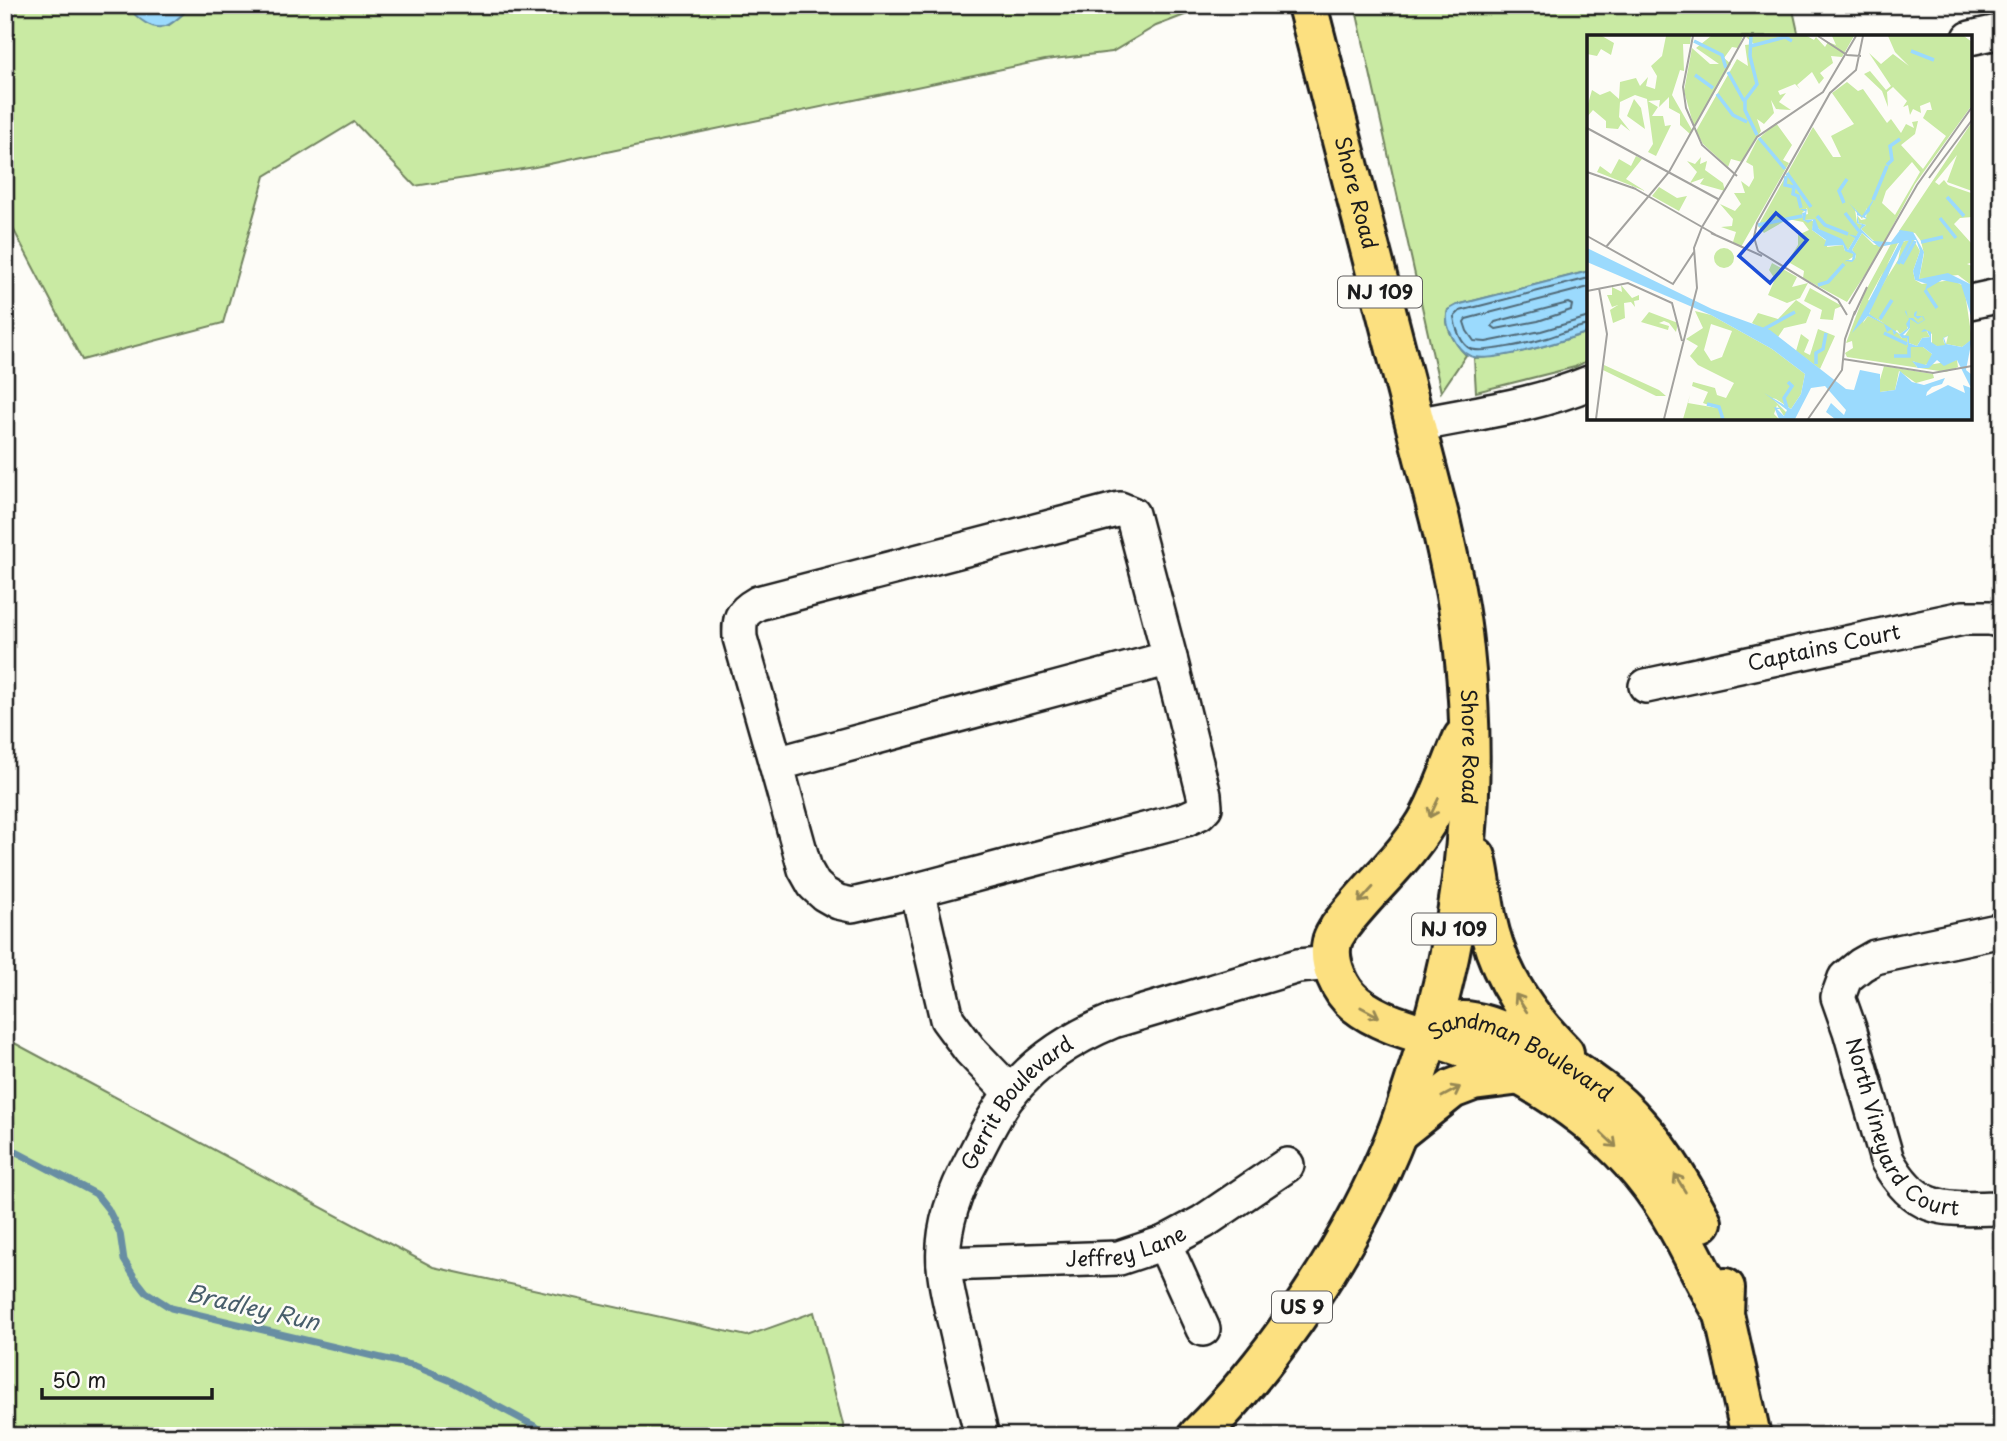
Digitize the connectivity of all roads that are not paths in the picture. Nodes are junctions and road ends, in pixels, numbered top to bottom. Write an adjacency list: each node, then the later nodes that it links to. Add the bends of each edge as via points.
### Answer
1 (1307, 5): 7 (main road, Shore Road / NJ 109)
2 (2002, 31): 3 (street)
3 (1972, 38)
4 (2002, 295): 5 (street)
5 (1972, 302)
6 (1587, 384): 7 (street, via 1529,402)
7 (1416, 425): 11 (main road, Shore Road / NJ 109, via 1457,603)
8 (2002, 621): 10 (street, Captains Court, via 1963,618)
9 (1170, 658): 12 (street); 12 (street, via 1132,514 1120,509 758,603 746,610 739,623 740,638); 14 (street, via 1205,795 1205,807 1199,813)
10 (1646, 686)
11 (1469, 723): 13 (main road, Shore Road / NJ 109); 16 (main road, one-way to 16, via 1427,821 1339,928 1332,943)
12 (776, 764): 14 (street, via 805,869 814,885 838,902 852,905)
13 (1468, 820): 17 (main road, Shore Road / NJ 109, via 1456,921); 19 (main road, one-way to 13, via 1540,1028 1509,983 1490,932)
14 (917, 890): 20 (street, via 947,1019)
15 (2002, 930): 23 (street, North Vineyard Court, via 1875,957 1827,997 1850,1031 1887,1160 1897,1178 1929,1204 1950,1209)
16 (1332, 963): 17 (main road, one-way to 17, via 1356,1005); 20 (street, Gerrit Boulevard, via 1298,967 1113,1021 1067,1044)
17 (1429, 1036): 18 (main road, Sandman Boulevard); 19 (main road, Sandman Boulevard, via 1455,1021 1489,1026); 21 (main road, Shore Road / US 9)
18 (1521, 1075): 21 (main road, US 9, one-way to 18, via 1452,1089); 26 (main road, Sandman Boulevard, one-way to 26, via 1586,1118 1629,1160 1668,1211)
19 (1600, 1089): 26 (main road, Sandman Boulevard, one-way to 19, via 1726,1279 1691,1202 1643,1129)
20 (1011, 1093): 25 (street, Gerrit Boulevard, via 949,1211)
21 (1397, 1133): 29 (main road, Shore Road / US 9, via 1364,1203 1297,1314)
22 (1287, 1164): 24 (street, Jeffrey Lane)
23 (2002, 1208)
24 (1164, 1243): 25 (street, Jeffrey Lane, via 1119,1258); 27 (street)
25 (944, 1264): 28 (street, Gerrit Boulevard)
26 (1724, 1314): 30 (main road, Sandman Boulevard)
27 (1203, 1329)
28 (982, 1436)
29 (1198, 1436)
30 (1751, 1436)

